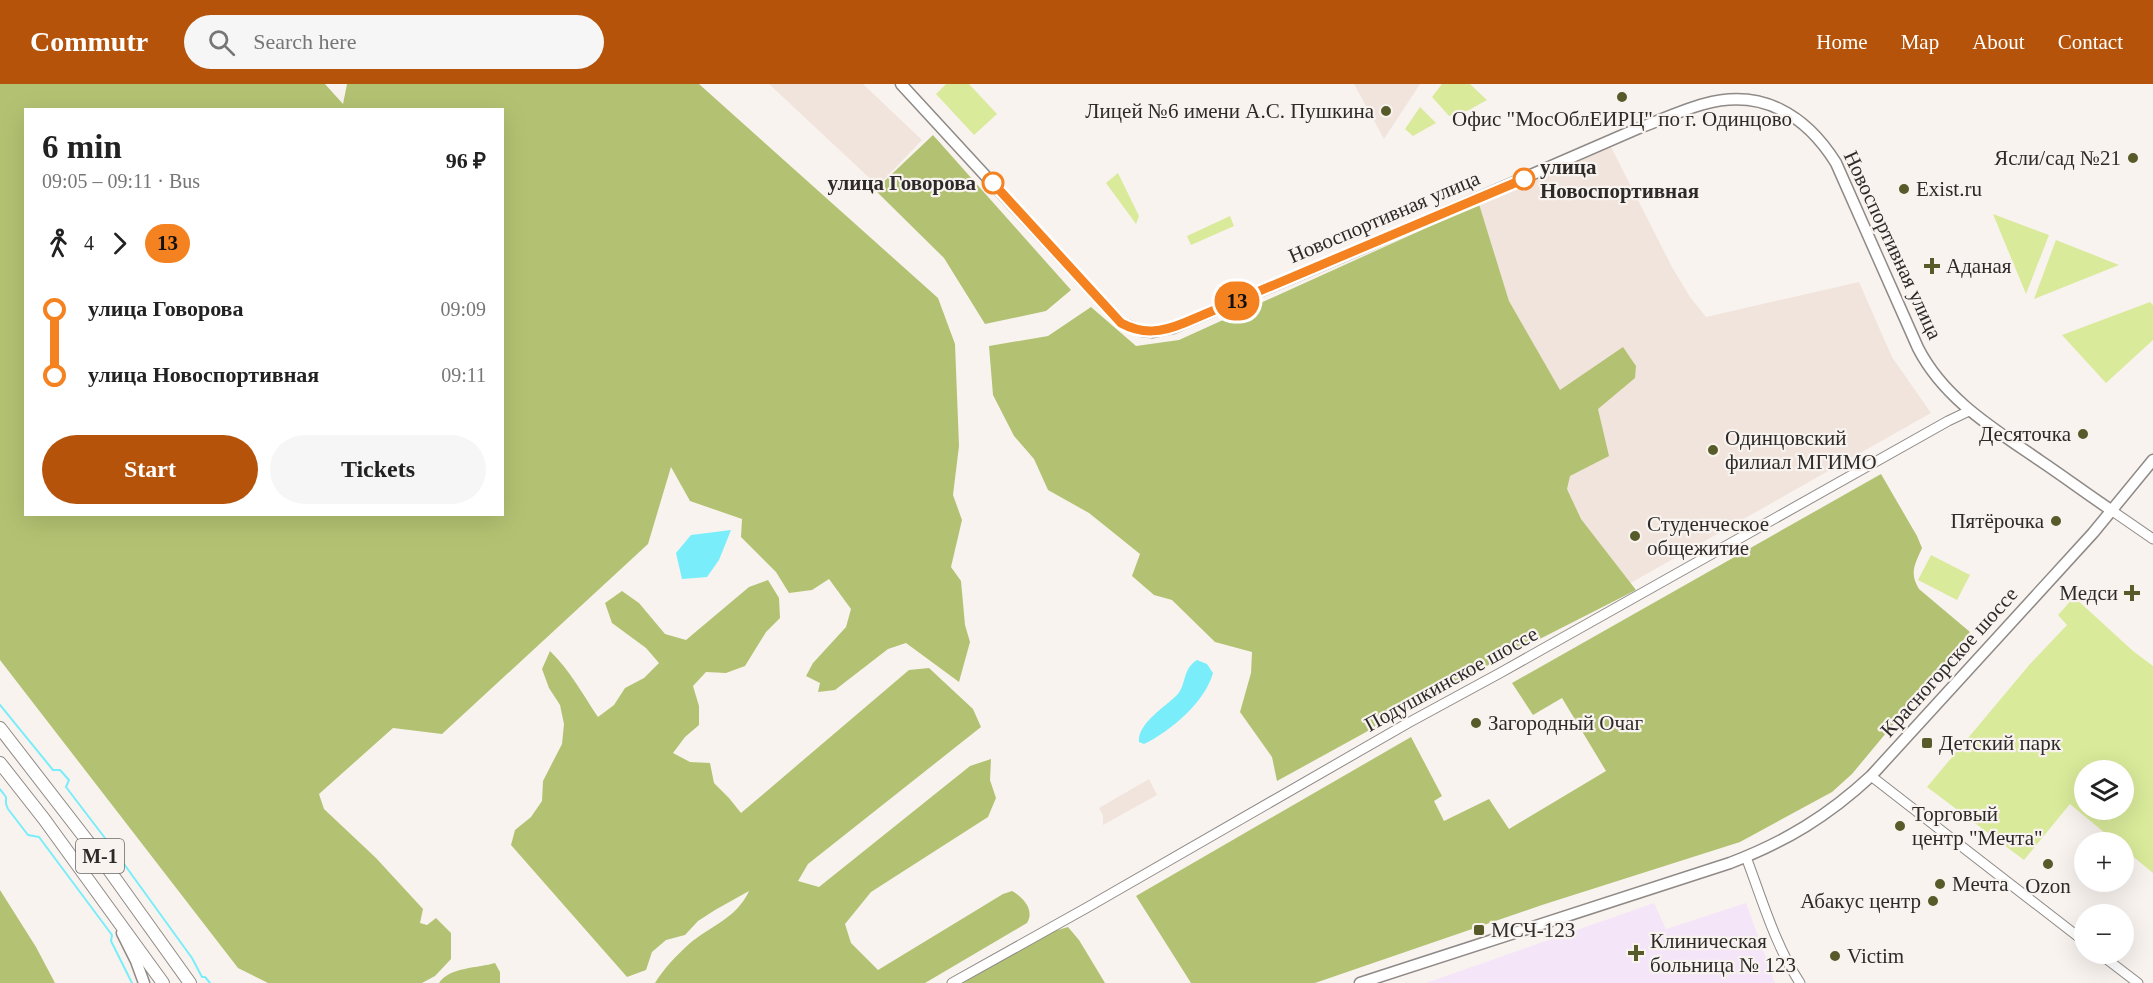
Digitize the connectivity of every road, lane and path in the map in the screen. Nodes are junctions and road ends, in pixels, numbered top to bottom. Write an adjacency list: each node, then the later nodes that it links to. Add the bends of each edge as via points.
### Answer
1 (901, 84): 2 (main road, Новоспортивная улица, via 1121,323 1142,331 1162,331 1184,323 1685,110 1725,100 1756,101 1802,121 1826,146 1926,363)
2 (1969, 411): 4 (main road, Новоспортивная улица); 16 (street, Подушкинское шоссе, via 1408,723)
3 (2153, 460): 4 (main road, Красногорское шоссе)
4 (2111, 510): 5 (street); 8 (main road, Красногорское шоссе)
5 (2153, 539)
6 (0, 728): 13 (highway, М-1, via 99,856)
7 (0, 763): 10 (highway, М-1)
8 (1872, 776): 9 (main road, Красногорское шоссе, via 1815,822); 11 (street)
9 (1746, 856): 17 (main road, Красногорское шоссе); 18 (street, via 1779,942)
10 (106, 904): 14 (main road); 15 (highway, М-1)
11 (2074, 933)
12 (2113, 964): 19 (street)
13 (188, 981)
14 (144, 983)
15 (163, 983)
16 (952, 983)
17 (1360, 983)
18 (1800, 983)
19 (2138, 983)

